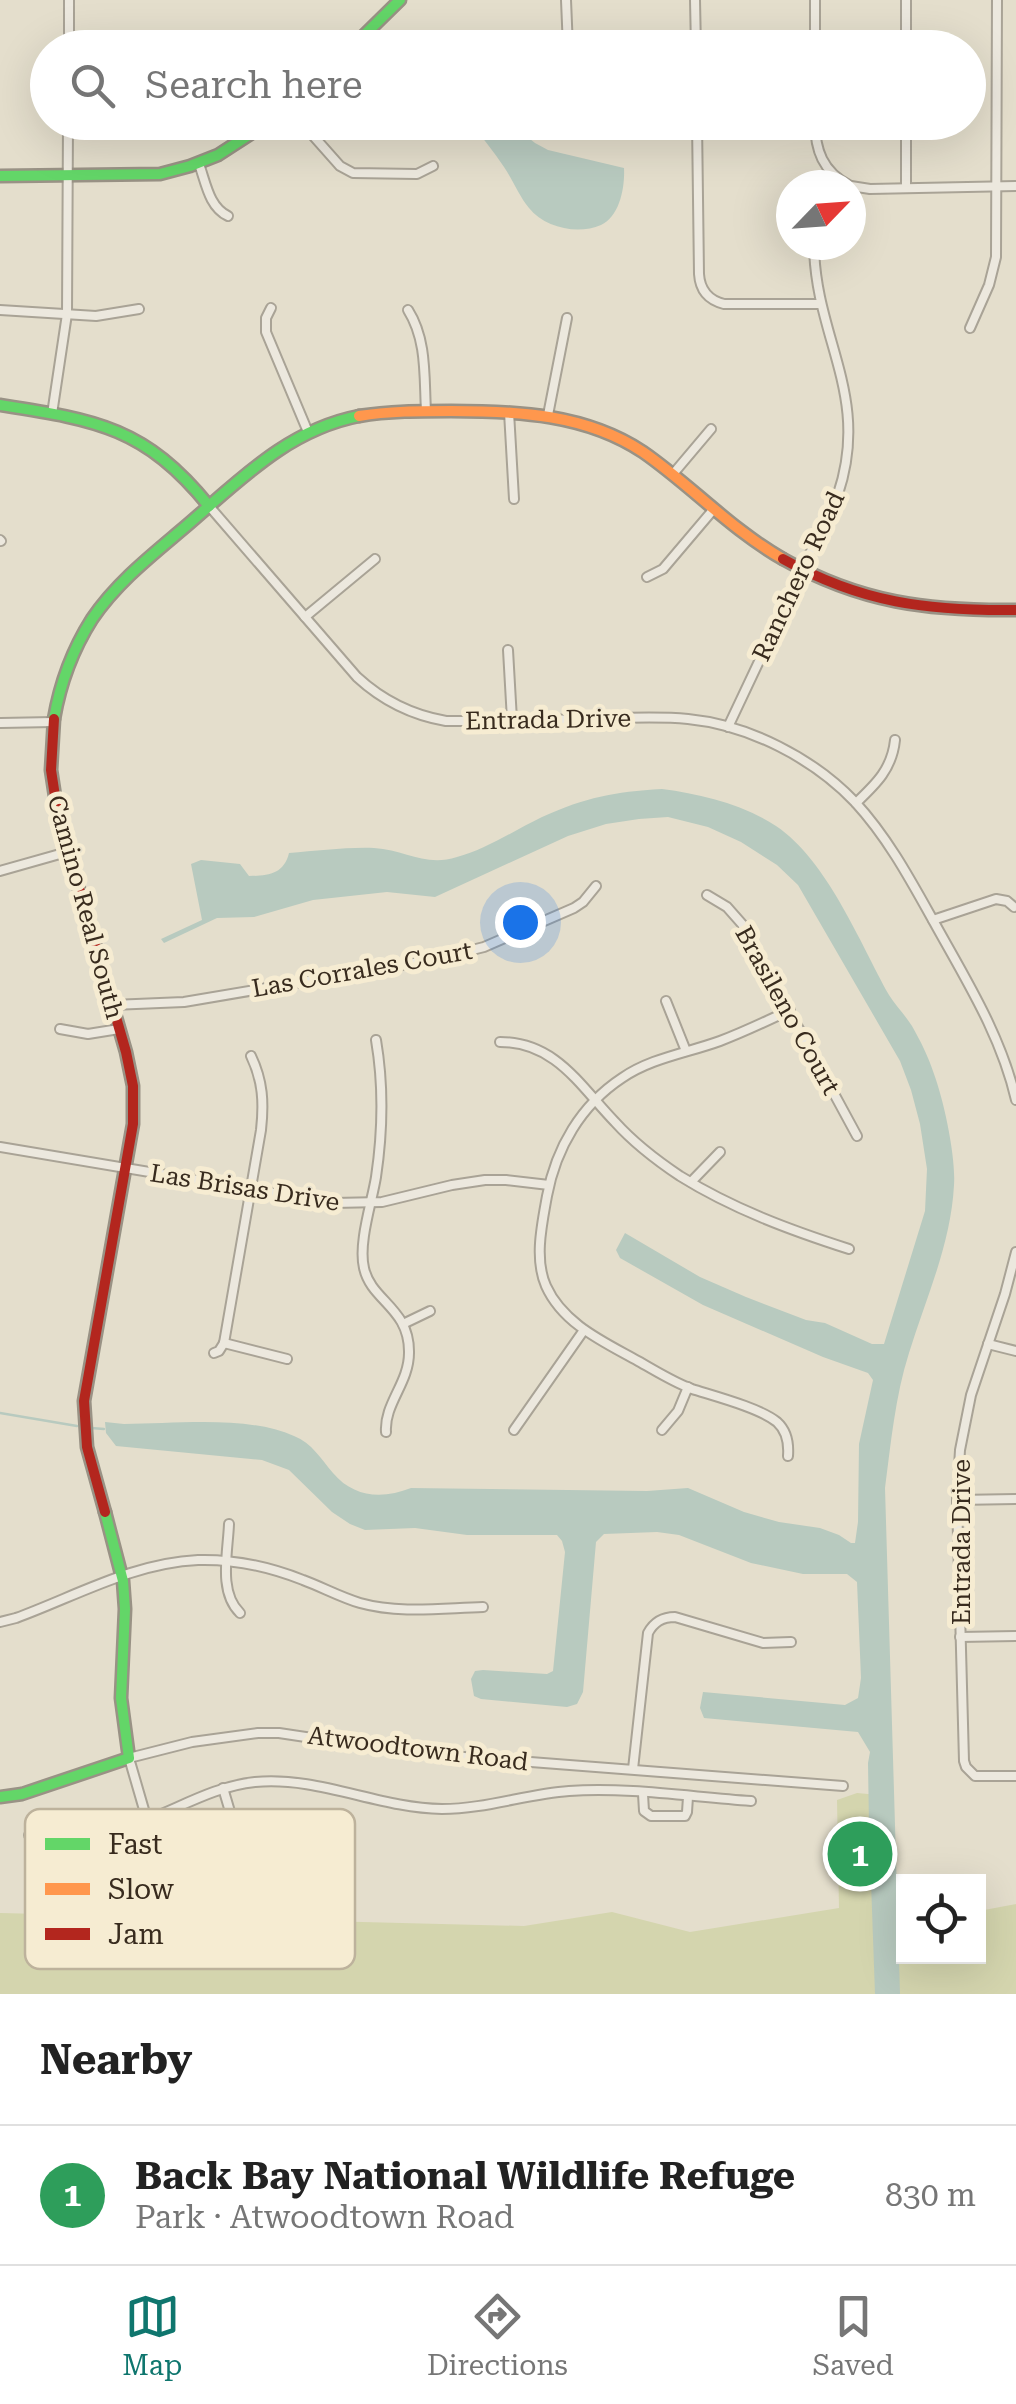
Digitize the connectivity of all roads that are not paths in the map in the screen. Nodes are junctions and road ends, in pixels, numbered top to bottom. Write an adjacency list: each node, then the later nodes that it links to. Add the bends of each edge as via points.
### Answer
1 (68, 0): 8 (street)
2 (400, 0): 9 (street)
3 (566, 0): 10 (street)
4 (695, 0): 11 (street)
5 (815, 0): 12 (street)
6 (906, 0): 13 (street)
7 (997, 0): 25 (street)
8 (68, 30)
9 (370, 30)
10 (567, 30)
11 (696, 30)
12 (815, 30)
13 (906, 30)
14 (68, 140): 24 (street)
15 (244, 140): 20 (street)
16 (317, 140): 21 (street, via 353,174 417,174)
17 (698, 140): 31 (street, via 699,274 705,294 724,304)
18 (816, 140): 22 (street)
19 (906, 140): 28 (street)
20 (200, 164): 24 (street, via 140,176); 29 (street, via 214,205)
21 (433, 166)
22 (829, 170)
23 (0, 176): 24 (street)
24 (68, 176): 36 (street)
25 (996, 186): 26 (street); 28 (street); 38 (street, via 995,266)
26 (1016, 186)
27 (866, 188): 28 (street)
28 (906, 188)
29 (228, 216)
30 (816, 260): 31 (street, Ranchero Road)
31 (820, 304): 51 (street, Ranchero Road, via 841,370 850,442 838,494)
32 (271, 308): 45 (street, via 266,332)
33 (139, 309): 36 (street)
34 (0, 310): 36 (street)
35 (408, 310): 40 (street, via 422,344)
36 (67, 314): 42 (street)
37 (567, 318): 43 (street)
38 (970, 328)
39 (0, 405): 42 (street, Entrada Drive)
40 (426, 411): 41 (street, Camino Real South); 45 (street, Camino Real South, via 376,413)
41 (509, 412): 43 (street, Camino Real South); 47 (street)
42 (52, 414): 48 (street, Entrada Drive, via 135,438 179,470)
43 (548, 415): 46 (street, Camino Real South, via 607,432)
44 (711, 429): 46 (street)
45 (308, 432): 48 (street, Camino Real South)
46 (674, 474): 49 (street, Camino Real South)
47 (514, 500)
48 (209, 506): 54 (street, Entrada Drive); 57 (street, Camino Real South, via 100,607 69,664)
49 (713, 510): 51 (street, Camino Real South); 52 (street)
50 (375, 558): 54 (street)
51 (801, 571): 53 (street, Camino Real South, via 906,605); 59 (street, Ranchero Road)
52 (647, 578)
53 (1016, 610)
54 (305, 617): 56 (street, Entrada Drive, via 357,677 401,708 446,720)
55 (508, 650): 56 (street)
56 (512, 720): 59 (street, Entrada Drive, via 670,718)
57 (53, 722): 58 (street); 62 (street, Camino Real South, via 54,798)
58 (1, 724)
59 (728, 726): 61 (street, Entrada Drive, via 793,755)
60 (895, 740): 61 (street, via 886,771)
61 (856, 804): 67 (street, Entrada Drive, via 893,850)
62 (66, 852): 63 (street); 69 (street, Camino Real South)
63 (0, 871)
64 (596, 886): 69 (street, Las Corrales Court, via 574,908 473,951 184,1002)
65 (707, 895): 70 (street, Brasileno Court, via 742,924)
66 (1014, 907): 67 (street, via 996,899)
67 (933, 920): 78 (street, Entrada Drive, via 991,1025)
68 (666, 1001): 75 (street)
69 (112, 1005): 72 (street, Camino Real South)
70 (790, 1010): 75 (street); 79 (street, Brasileno Court)
71 (60, 1029): 72 (street)
72 (119, 1029): 82 (street, Camino Real South, via 133,1086)
73 (376, 1040): 86 (street, via 384,1113)
74 (500, 1042): 77 (street, via 538,1049)
75 (686, 1051): 77 (street, via 637,1068)
76 (251, 1056): 85 (street, via 264,1102)
77 (595, 1100): 83 (street, via 638,1145); 84 (street, via 571,1130)
78 (1016, 1100)
79 (856, 1136)
80 (0, 1147): 82 (street, Las Brisas Drive)
81 (720, 1152): 83 (street)
82 (126, 1169): 85 (street, Las Brisas Drive); 106 (street, Camino Real South, via 84,1408 89,1462)
83 (691, 1182): 87 (street, via 768,1222)
84 (549, 1184): 86 (street, Las Brisas Drive, via 468,1182); 91 (street, via 542,1275 552,1297)
85 (251, 1190): 86 (street, Las Brisas Drive); 92 (street)
86 (371, 1203): 90 (street, via 364,1269)
87 (849, 1249)
88 (1016, 1252): 93 (street, Entrada Drive)
89 (430, 1312): 90 (street)
90 (403, 1324): 100 (street, via 407,1369 386,1416)
91 (584, 1330): 97 (street); 98 (street)
92 (224, 1343): 95 (street); 96 (street)
93 (988, 1344): 94 (street); 103 (street, Entrada Drive, via 964,1422)
94 (1016, 1351)
95 (214, 1353)
96 (287, 1359)
97 (688, 1387): 99 (street); 101 (street, via 773,1420 787,1437)
98 (514, 1430)
99 (662, 1430)
100 (386, 1432)
101 (788, 1456)
102 (1016, 1499): 103 (street)
103 (957, 1500): 110 (street, Entrada Drive)
104 (229, 1524): 105 (street)
105 (228, 1561): 106 (street, via 178,1562); 107 (street, via 273,1569 379,1607); 108 (street, via 227,1590)
106 (122, 1575): 109 (street); 113 (street, Camino Real South, via 121,1696)
107 (482, 1607)
108 (240, 1613)
109 (0, 1622)
110 (960, 1636): 111 (street); 115 (street, Entrada Drive, via 966,1767 976,1776)
111 (1016, 1636)
112 (790, 1642): 114 (street, via 763,1643 675,1617 656,1622 648,1633)
113 (129, 1758): 114 (street, Atwoodtown Road, via 208,1739 279,1733 412,1753); 119 (street, Atwoodtown Road); 122 (street, Camino Real South)
114 (632, 1769): 116 (street, Atwoodtown Road)
115 (1016, 1776)
116 (843, 1786)
117 (223, 1788): 118 (street, via 298,1782 444,1809 590,1790); 123 (street); 124 (street)
118 (642, 1794): 120 (street); 120 (street, via 651,1816 681,1818)
119 (0, 1797)
120 (688, 1797): 121 (street)
121 (751, 1801)
122 (144, 1809)
123 (171, 1809)
124 (229, 1809)

